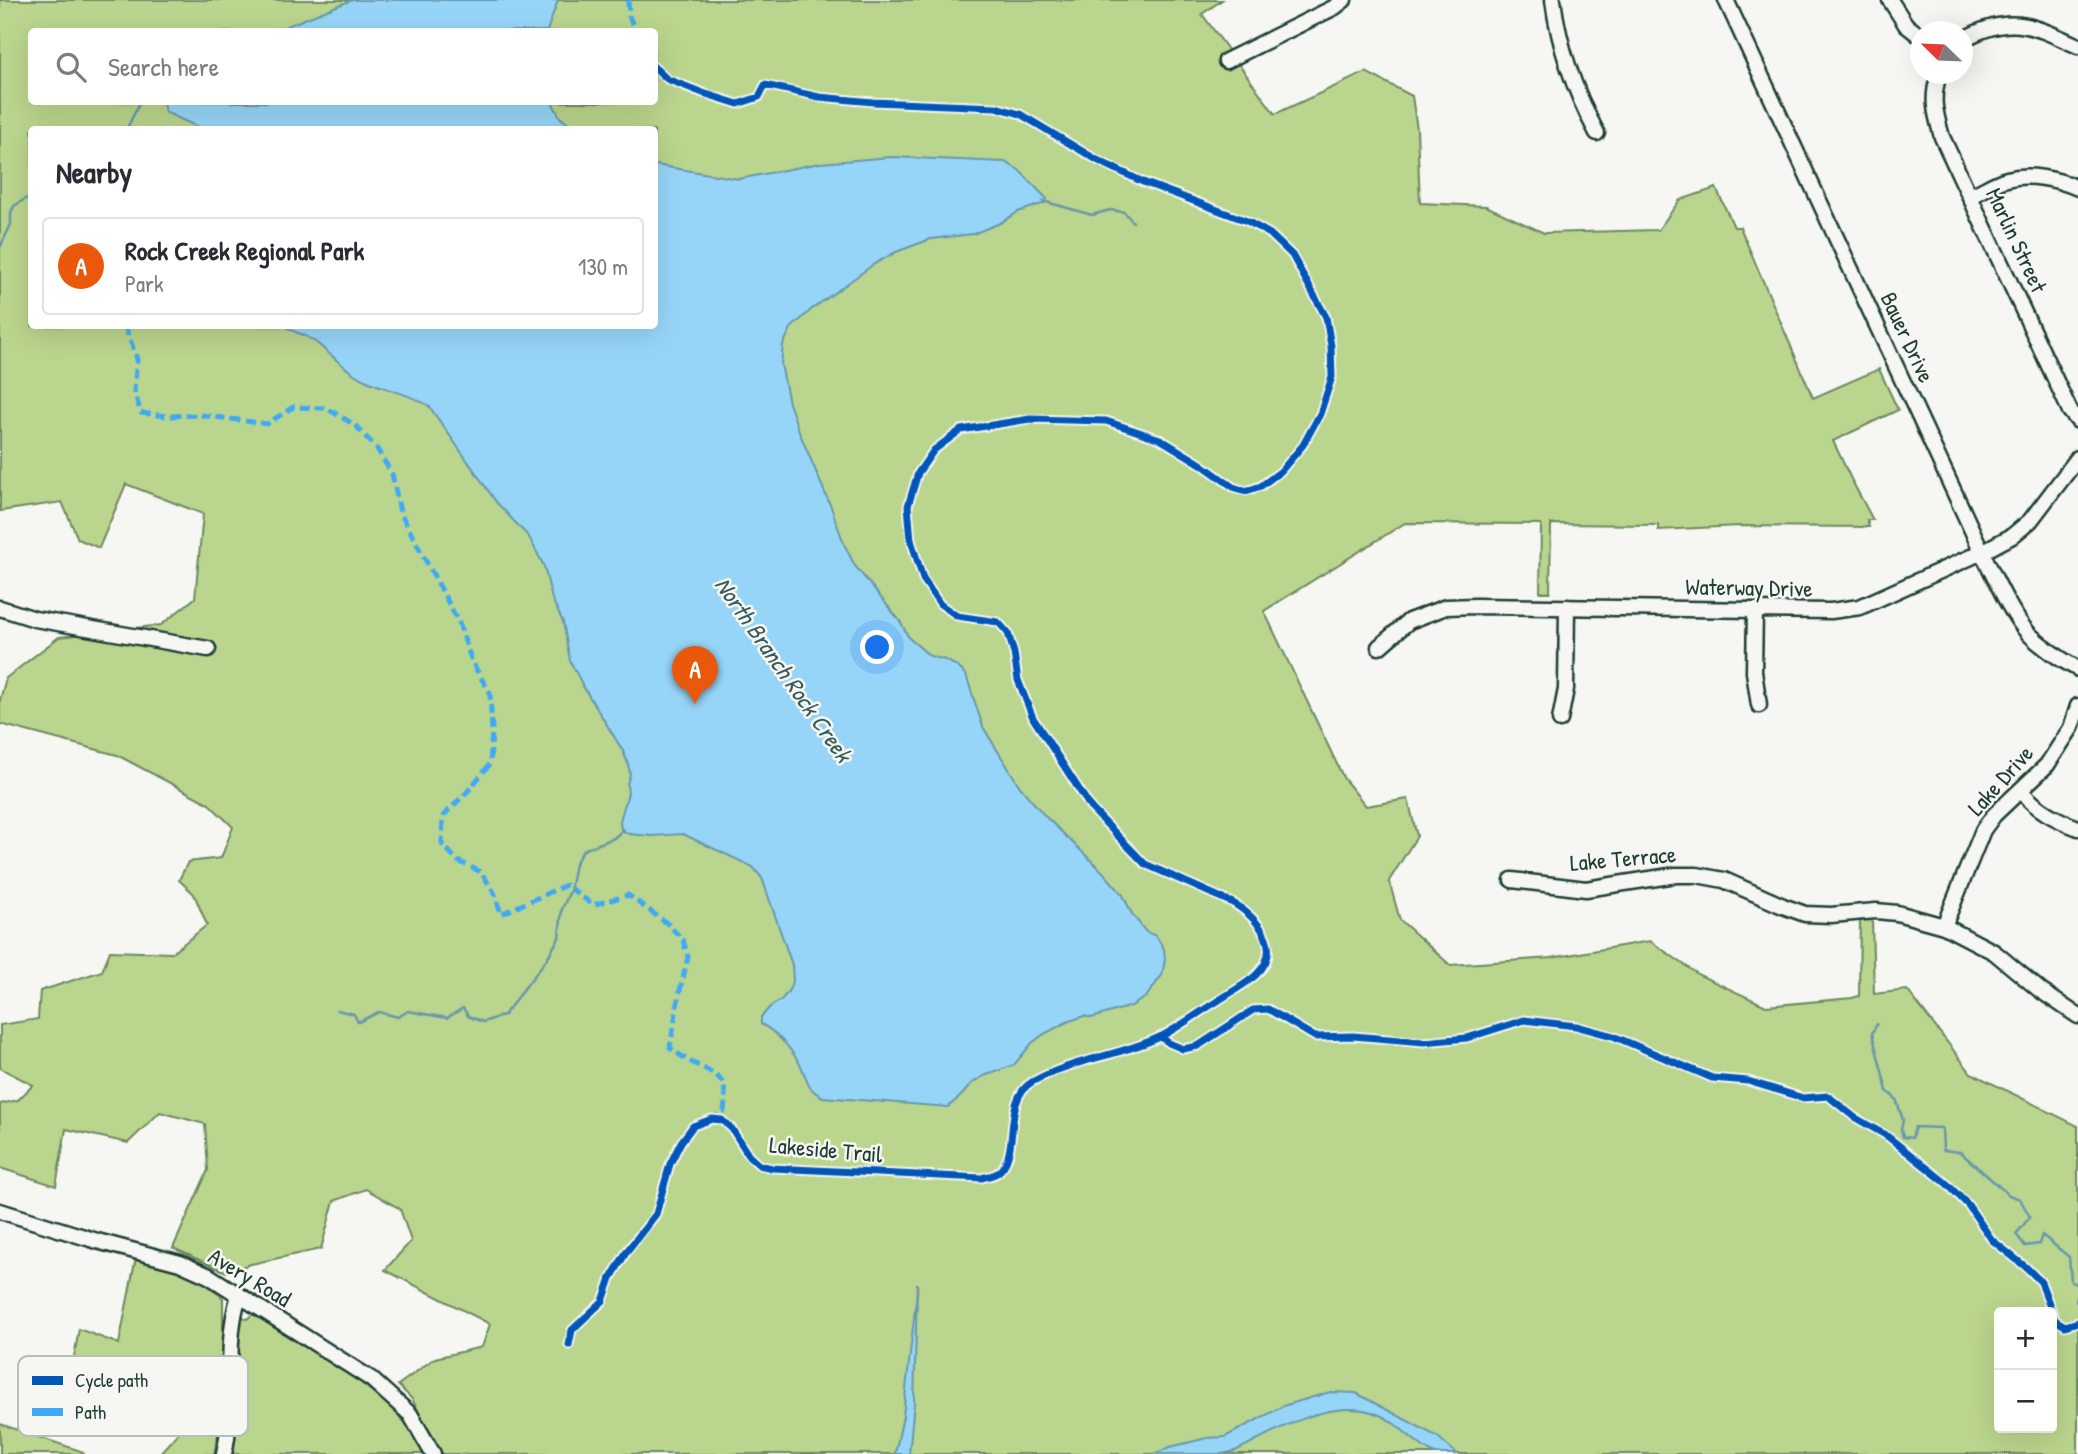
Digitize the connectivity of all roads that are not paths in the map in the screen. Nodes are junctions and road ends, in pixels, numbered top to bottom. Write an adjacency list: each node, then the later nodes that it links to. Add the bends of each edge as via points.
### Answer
1 (1344, 0): 8 (street)
2 (1553, 0): 10 (street, via 1579,99)
3 (1727, 0): 15 (street, Bauer Drive)
4 (1891, 0): 5 (street)
5 (1910, 28)
6 (1973, 34): 7 (street, via 2017,24)
7 (2078, 46)
8 (1226, 61)
9 (1936, 84): 12 (street, Marlin Street, via 1934,109 1942,137)
10 (1597, 134)
11 (2078, 188): 12 (street, via 2034,177 2006,179)
12 (1971, 196): 13 (street, Marlin Street)
13 (2078, 421)
14 (2078, 458): 15 (street, Waterway Drive, via 2030,521)
15 (1982, 552): 18 (street, Waterway Drive, via 1860,607); 21 (street, Bauer Drive, via 2027,632 2054,656)
16 (1567, 607): 18 (street, Waterway Drive); 19 (street, Waterway Drive, via 1446,607 1409,621); 24 (street, via 1566,689)
17 (0, 608): 20 (street, via 35,619)
18 (1755, 610): 22 (street, via 1754,672)
19 (1379, 647)
20 (208, 649)
21 (2078, 669)
22 (1759, 705)
23 (2078, 706): 25 (street, Lake Drive, via 2071,728 2047,765)
24 (1560, 720)
25 (2021, 791): 26 (street, via 2042,811); 28 (street, Lake Drive, via 1983,830)
26 (2078, 828)
27 (1513, 880): 28 (street, Lake Terrace, via 1586,889 1697,875 1724,880 1805,914 1876,911)
28 (1944, 926): 29 (street, Lake Terrace, via 1994,952)
29 (2078, 1016)
30 (0, 1212): 31 (street, Avery Road, via 180,1263)
31 (239, 1295): 32 (street); 35 (street, Avery Road, via 382,1388 410,1414)
32 (231, 1356)
33 (227, 1436): 34 (street)
34 (224, 1454)
35 (433, 1454)

